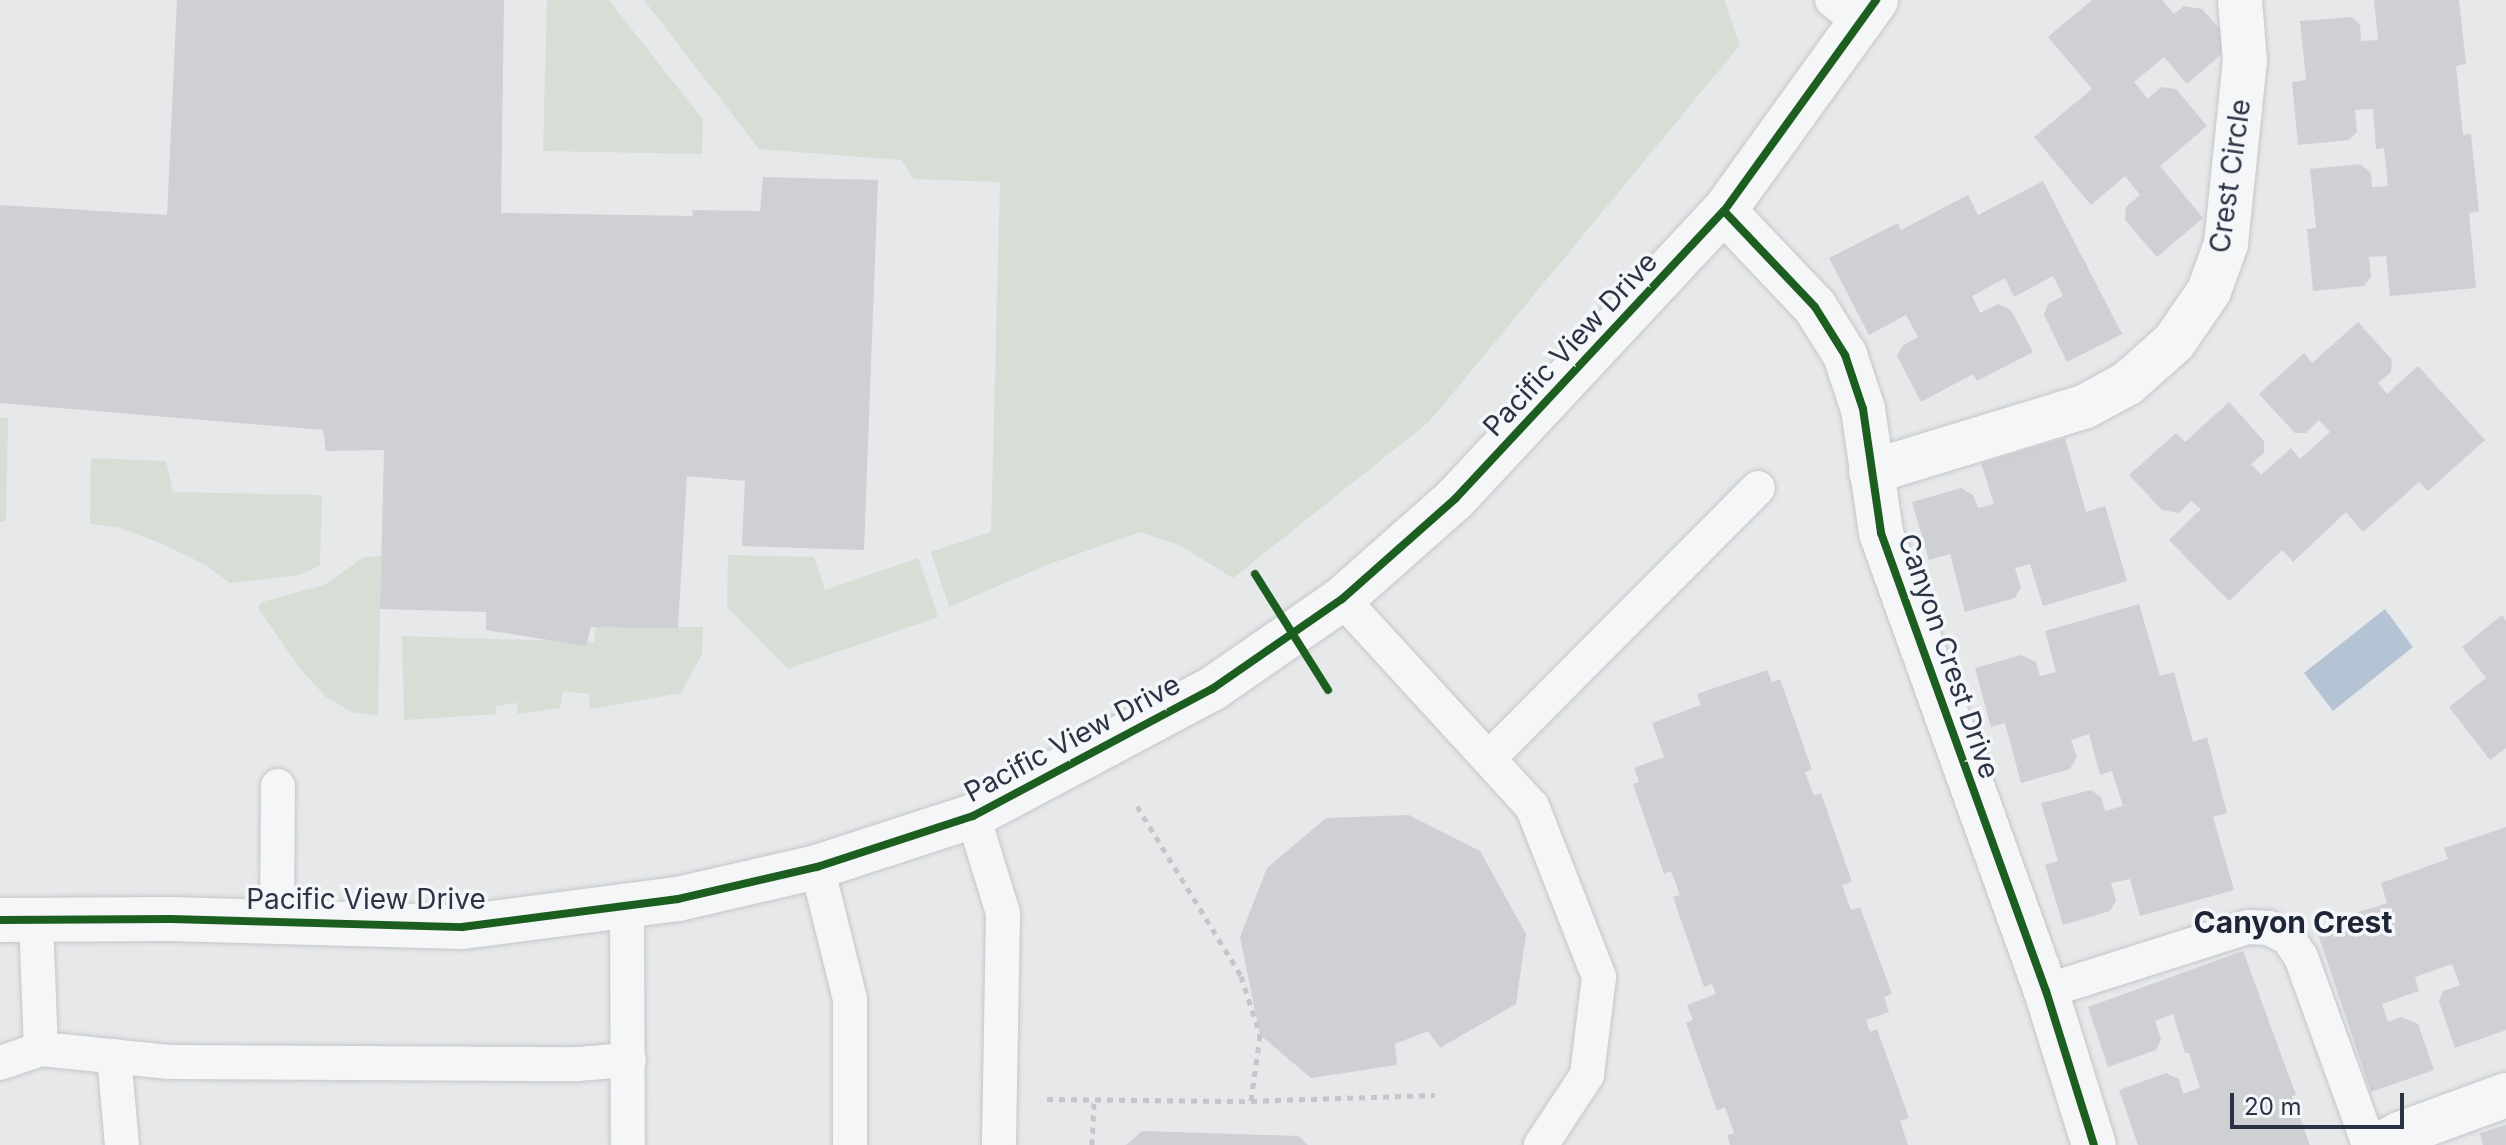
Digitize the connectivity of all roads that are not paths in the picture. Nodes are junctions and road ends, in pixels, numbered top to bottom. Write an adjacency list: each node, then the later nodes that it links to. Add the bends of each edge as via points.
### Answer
1 (2240, 0): 4 (street, Crest Circle, via 2245,61 2226,244 2209,291 2174,342 2128,383 2084,407)
2 (1855, 7): 3 (street, Pacific View Drive)
3 (1724, 211): 4 (street, Canyon Crest Drive, via 1815,307 1845,355 1863,409); 6 (street, Pacific View Drive, via 1455,499)
4 (1871, 472): 14 (street, Canyon Crest Drive, via 1881,533)
5 (1758, 488): 7 (lane)
6 (1342, 599): 7 (lane); 9 (street, Pacific View Drive, via 1212,689)
7 (1489, 758): 24 (lane, via 1532,806 1599,977 1587,1075)
8 (278, 786): 13 (lane)
9 (973, 816): 10 (street, Pacific View Drive); 23 (lane, via 1003,913)
10 (817, 867): 11 (street, Pacific View Drive); 22 (lane, via 850,999)
11 (627, 906): 13 (street, Pacific View Drive, via 462,927); 17 (lane)
12 (18, 920): 13 (street, Pacific View Drive); 15 (lane)
13 (277, 921)
14 (2046, 991): 25 (street, Canyon Crest Drive); 26 (lane, via 2248,927 2269,928 2288,938 2301,957)
15 (41, 1049): 16 (lane); 18 (lane)
16 (114, 1056): 17 (lane, via 169,1062); 20 (lane)
17 (629, 1060): 21 (lane)
18 (0, 1063)
19 (2506, 1095): 27 (street)
20 (122, 1145)
21 (628, 1145)
22 (850, 1145)
23 (999, 1145)
24 (1541, 1145)
25 (2094, 1145)
26 (2369, 1145)
27 (2379, 1145)

